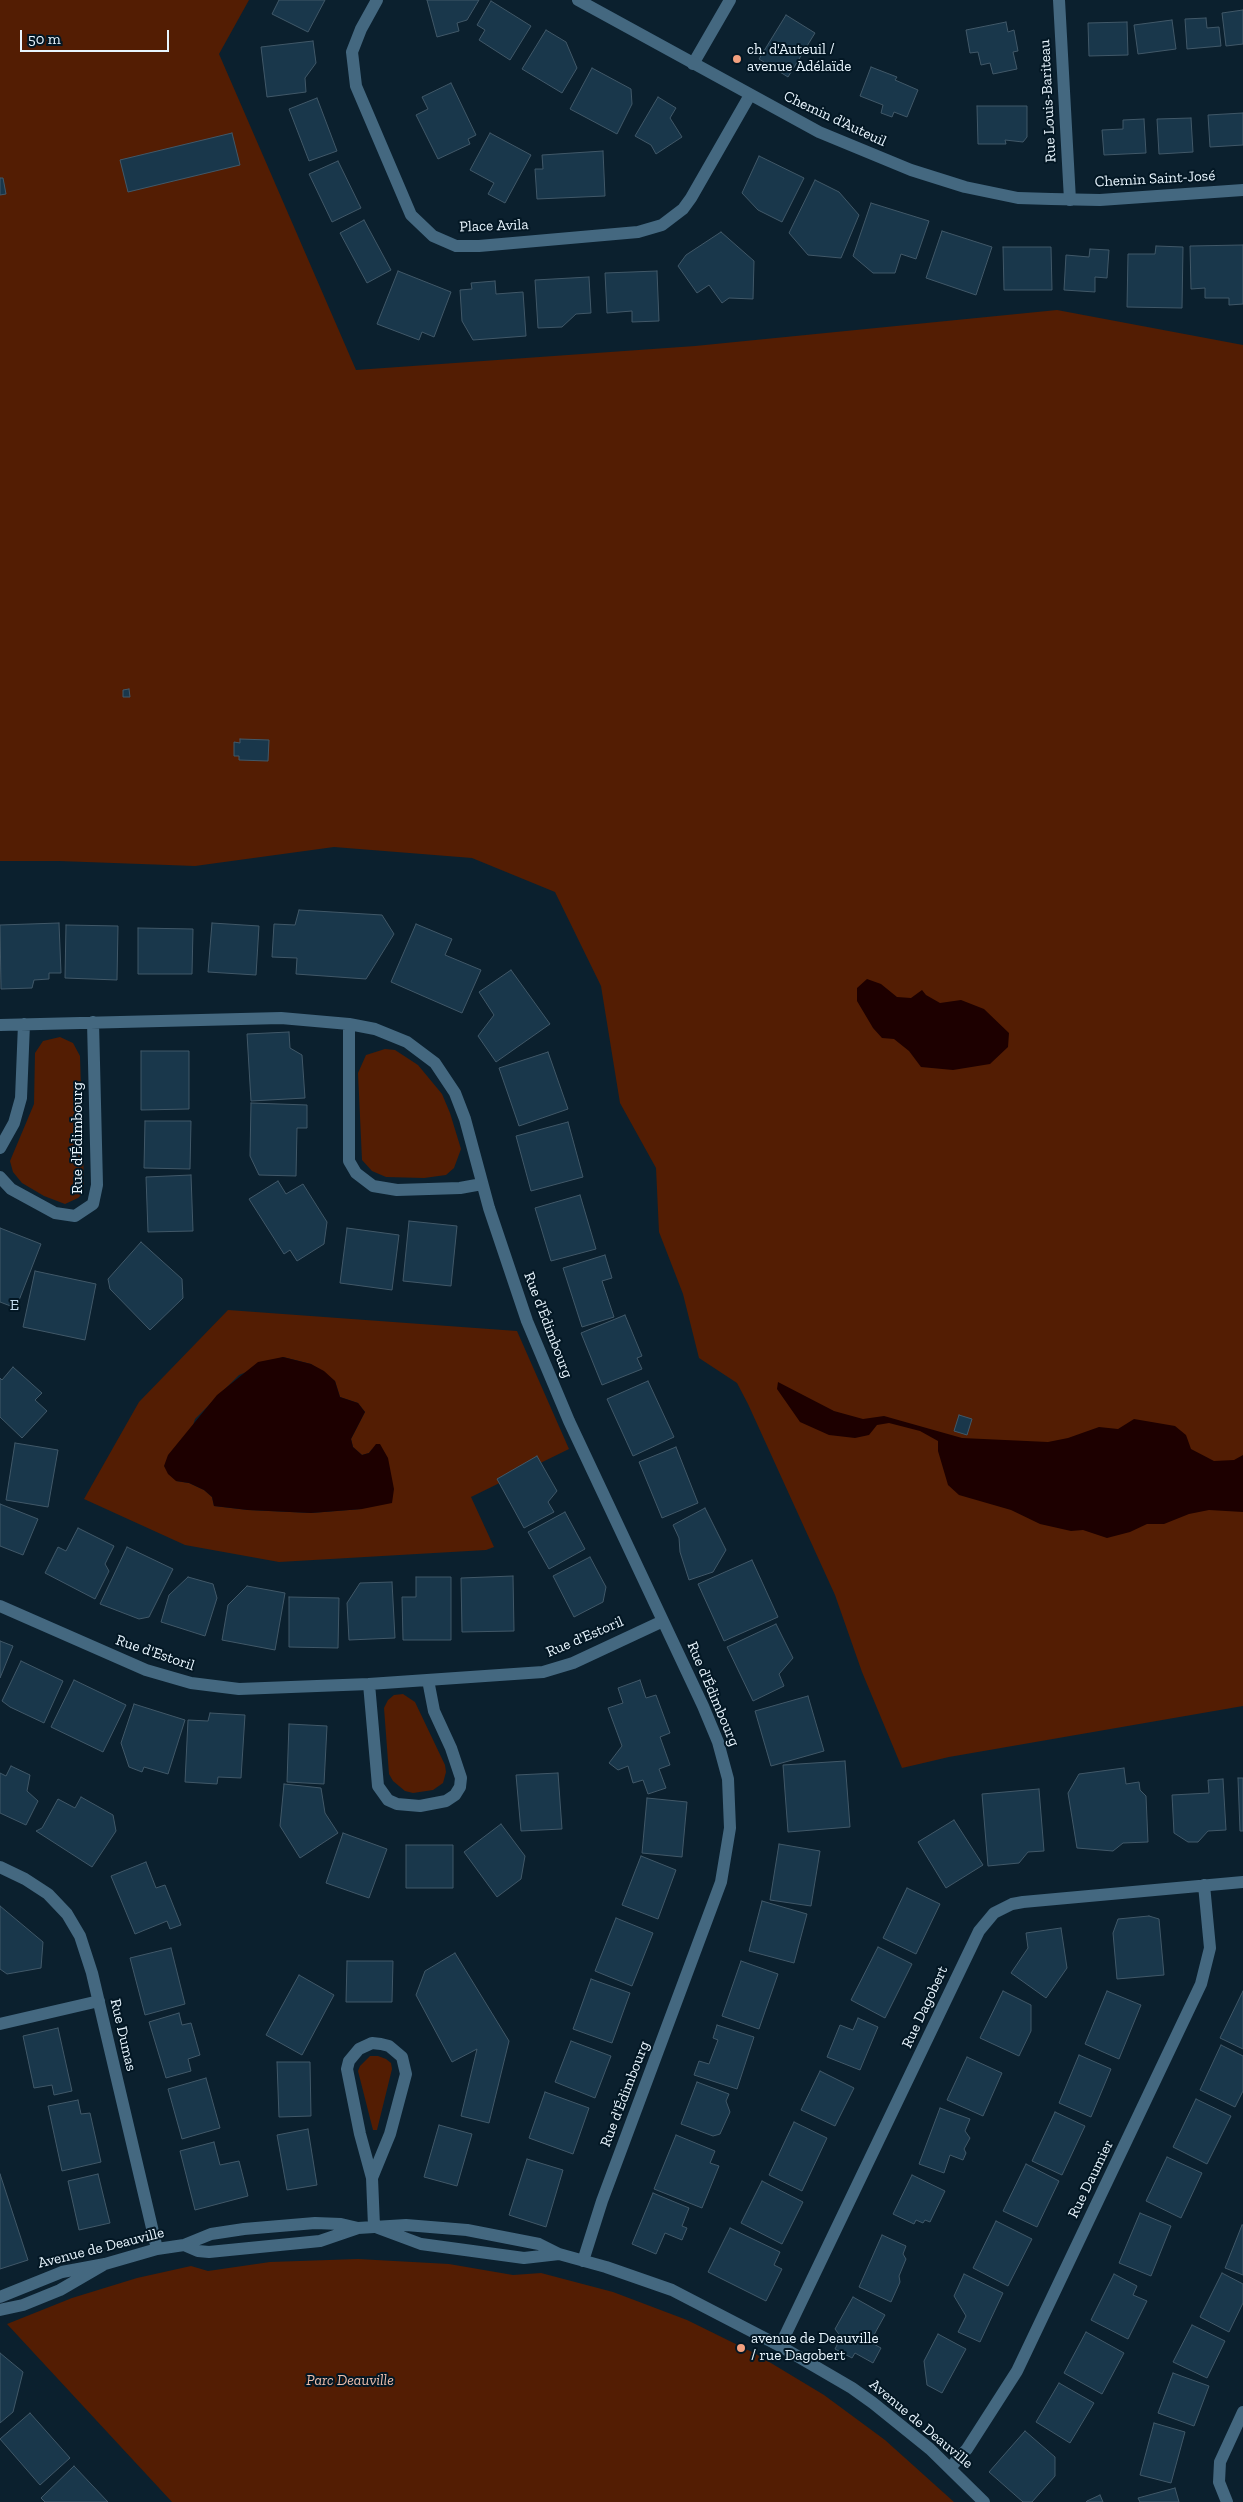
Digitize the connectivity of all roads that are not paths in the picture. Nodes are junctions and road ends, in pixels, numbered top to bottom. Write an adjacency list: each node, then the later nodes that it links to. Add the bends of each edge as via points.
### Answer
1 (377, 0): 6 (street, Place Avila, via 360,29 352,52 356,86 411,215 432,236 456,246 638,232 662,225 683,209 691,198)
2 (578, 0): 5 (street, Chemin d'Auteuil)
3 (730, 0): 5 (street)
4 (1059, 0): 8 (street, Rue Louis-Bariteau)
5 (694, 64): 6 (street, Chemin d'Auteuil)
6 (750, 95): 8 (street, Chemin d'Auteuil, via 825,135 938,179 1000,195)
7 (1243, 190): 8 (street, Chemin Saint-José)
8 (1070, 200)
9 (93, 1022): 11 (street, Rue d'Édimbourg); 12 (street, Rue d'Édimbourg, via 282,1018); 14 (street, Rue d'Édimbourg, via 97,1184 93,1204 75,1216 55,1213 11,1189)
10 (0, 1024): 11 (street, Rue d'Édimbourg)
11 (24, 1024): 13 (street, via 21,1098 14,1123)
12 (349, 1024): 15 (street, Rue d'Édimbourg, via 375,1029 407,1042 443,1072 460,1105); 15 (street, via 348,1161 356,1173 374,1186 397,1190)
13 (0, 1148)
14 (0, 1178)
15 (482, 1184): 17 (street, Rue d'Édimbourg, via 512,1281 542,1358)
16 (0, 1606): 19 (street, Rue d'Estoril, via 138,1667 191,1683 239,1689)
17 (663, 1622): 18 (street, Rue d'Estoril, via 573,1663 544,1672); 31 (street, Rue d'Édimbourg, via 703,1706 724,1762 730,1813 728,1846 715,1900)
18 (428, 1680): 19 (street, Rue d'Estoril); 19 (street, via 434,1711 461,1778 455,1795 446,1801 420,1806 388,1800 378,1786)
19 (369, 1684)
20 (0, 1867): 23 (street, Rue Dumas, via 37,1886 67,1914 83,1944)
21 (1243, 1882): 22 (street, Rue Dagobert)
22 (1204, 1885): 35 (street, Rue Dagobert, via 1023,1902 1003,1907 987,1920); 37 (street, Rue Daumier, via 1210,1948 1201,1984 1017,2371 967,2449)
23 (98, 2001): 24 (street); 29 (street, Rue Dumas)
24 (0, 2024)
25 (372, 2178): 25 (street, via 390,2134 406,2074 402,2057 389,2046 372,2043 358,2049 347,2069); 26 (street)
26 (374, 2226): 27 (street, Avenue de Deauville); 30 (street, Avenue de Deauville, via 406,2224 467,2230 524,2240); 30 (street, Avenue de Deauville, via 421,2244 524,2258)
27 (358, 2228): 28 (street, Avenue de Deauville, via 329,2223 244,2229 211,2234); 28 (street, Avenue de Deauville, via 320,2240 209,2252)
28 (184, 2245): 29 (street, Avenue de Deauville)
29 (157, 2249): 32 (street, Avenue de Deauville)
30 (560, 2254): 31 (street, Avenue de Deauville)
31 (583, 2260): 35 (street, Avenue de Deauville, via 678,2293)
32 (105, 2264): 33 (street, Avenue de Deauville, via 54,2274); 34 (street, via 60,2290 23,2305)
33 (0, 2297)
34 (0, 2310)
35 (780, 2346): 37 (street, Avenue de Deauville, via 860,2393)
36 (1243, 2412): 39 (street, via 1218,2471)
37 (950, 2468): 38 (street, Avenue de Deauville)
38 (984, 2502)
39 (1227, 2502)

